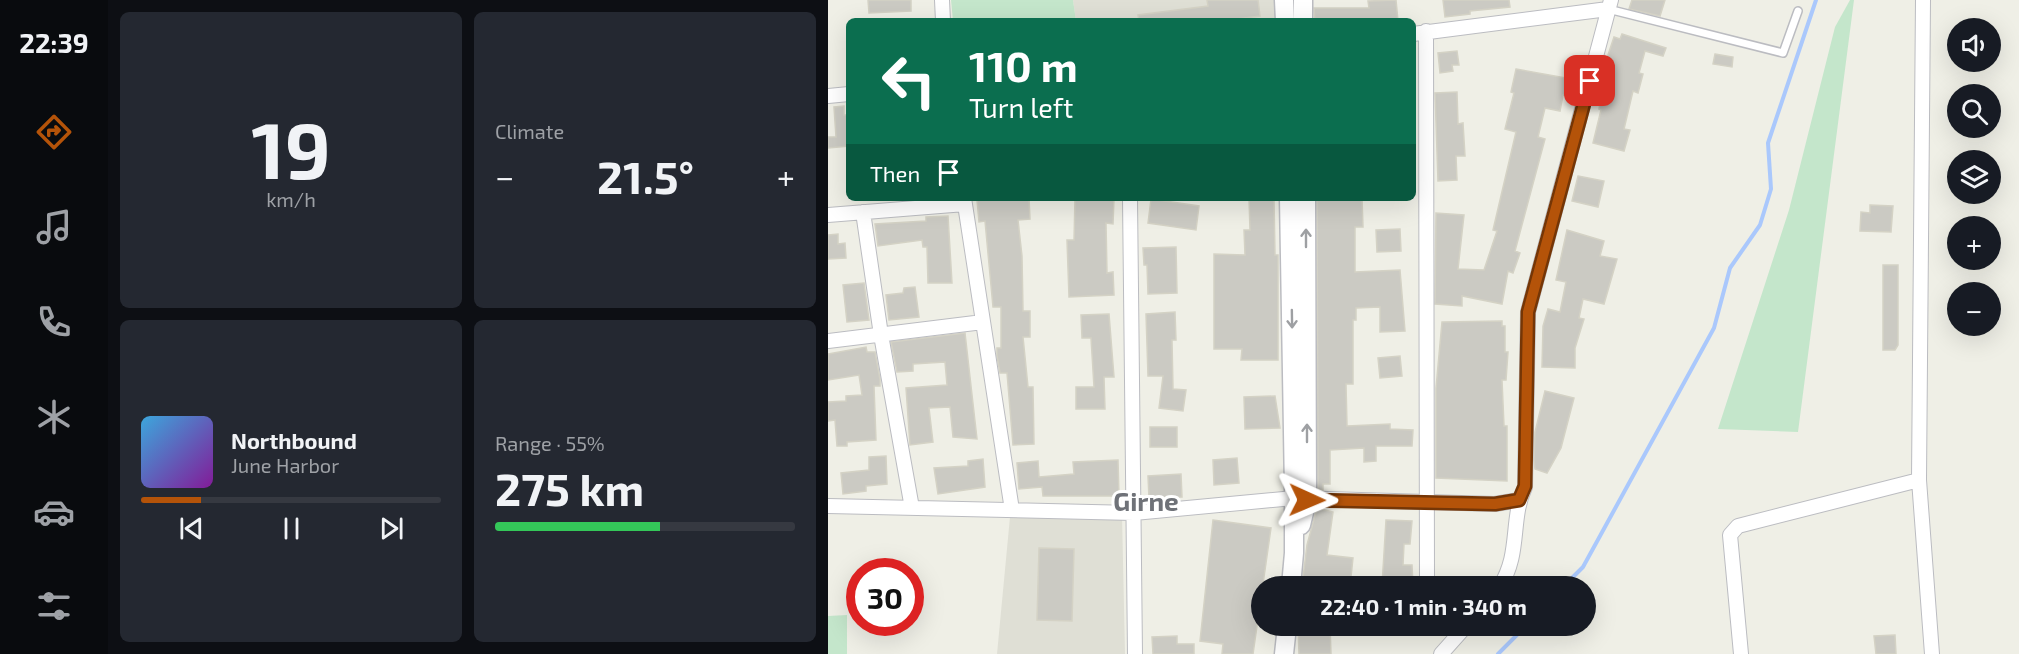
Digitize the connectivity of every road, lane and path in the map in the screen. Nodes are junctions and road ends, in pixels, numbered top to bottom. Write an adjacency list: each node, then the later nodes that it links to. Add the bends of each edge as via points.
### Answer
1 (942, 0): 7 (street)
2 (1284, 0): 8 (street)
3 (1303, 0): 9 (street)
4 (1923, 0): 22 (street)
5 (1610, 5): 6 (lane, via 1783,53); 10 (street); 24 (street, via 1528,312 1525,486)
6 (1798, 11)
7 (943, 18)
8 (1285, 18)
9 (1303, 18)
10 (1419, 32): 25 (street)
11 (846, 94): 12 (street)
12 (828, 96)
13 (964, 201): 17 (street); 19 (street)
14 (1130, 201): 29 (street)
15 (1289, 201): 23 (street, one-way to 23)
16 (1306, 201): 23 (street, one-way to 16)
17 (863, 212): 18 (street); 20 (street)
18 (828, 215)
19 (983, 322): 20 (street); 28 (street)
20 (881, 335): 21 (street); 27 (street)
21 (828, 341)
22 (1919, 480): 38 (street, via 1738,526 1730,535); 39 (street)
23 (1301, 499): 25 (street); 29 (street); 30 (street)
24 (1519, 500): 25 (street, via 1495,504); 32 (street, via 1514,552)
25 (1427, 502): 31 (street)
26 (828, 507): 27 (street)
27 (912, 508): 28 (street)
28 (1012, 510): 29 (street)
29 (1134, 513): 35 (street)
30 (1292, 576)
31 (1427, 576)
32 (1504, 576)
33 (1286, 636): 36 (street)
34 (1457, 636): 37 (street)
35 (1135, 654)
36 (1284, 654)
37 (1441, 654)
38 (1741, 654)
39 (1932, 654)

